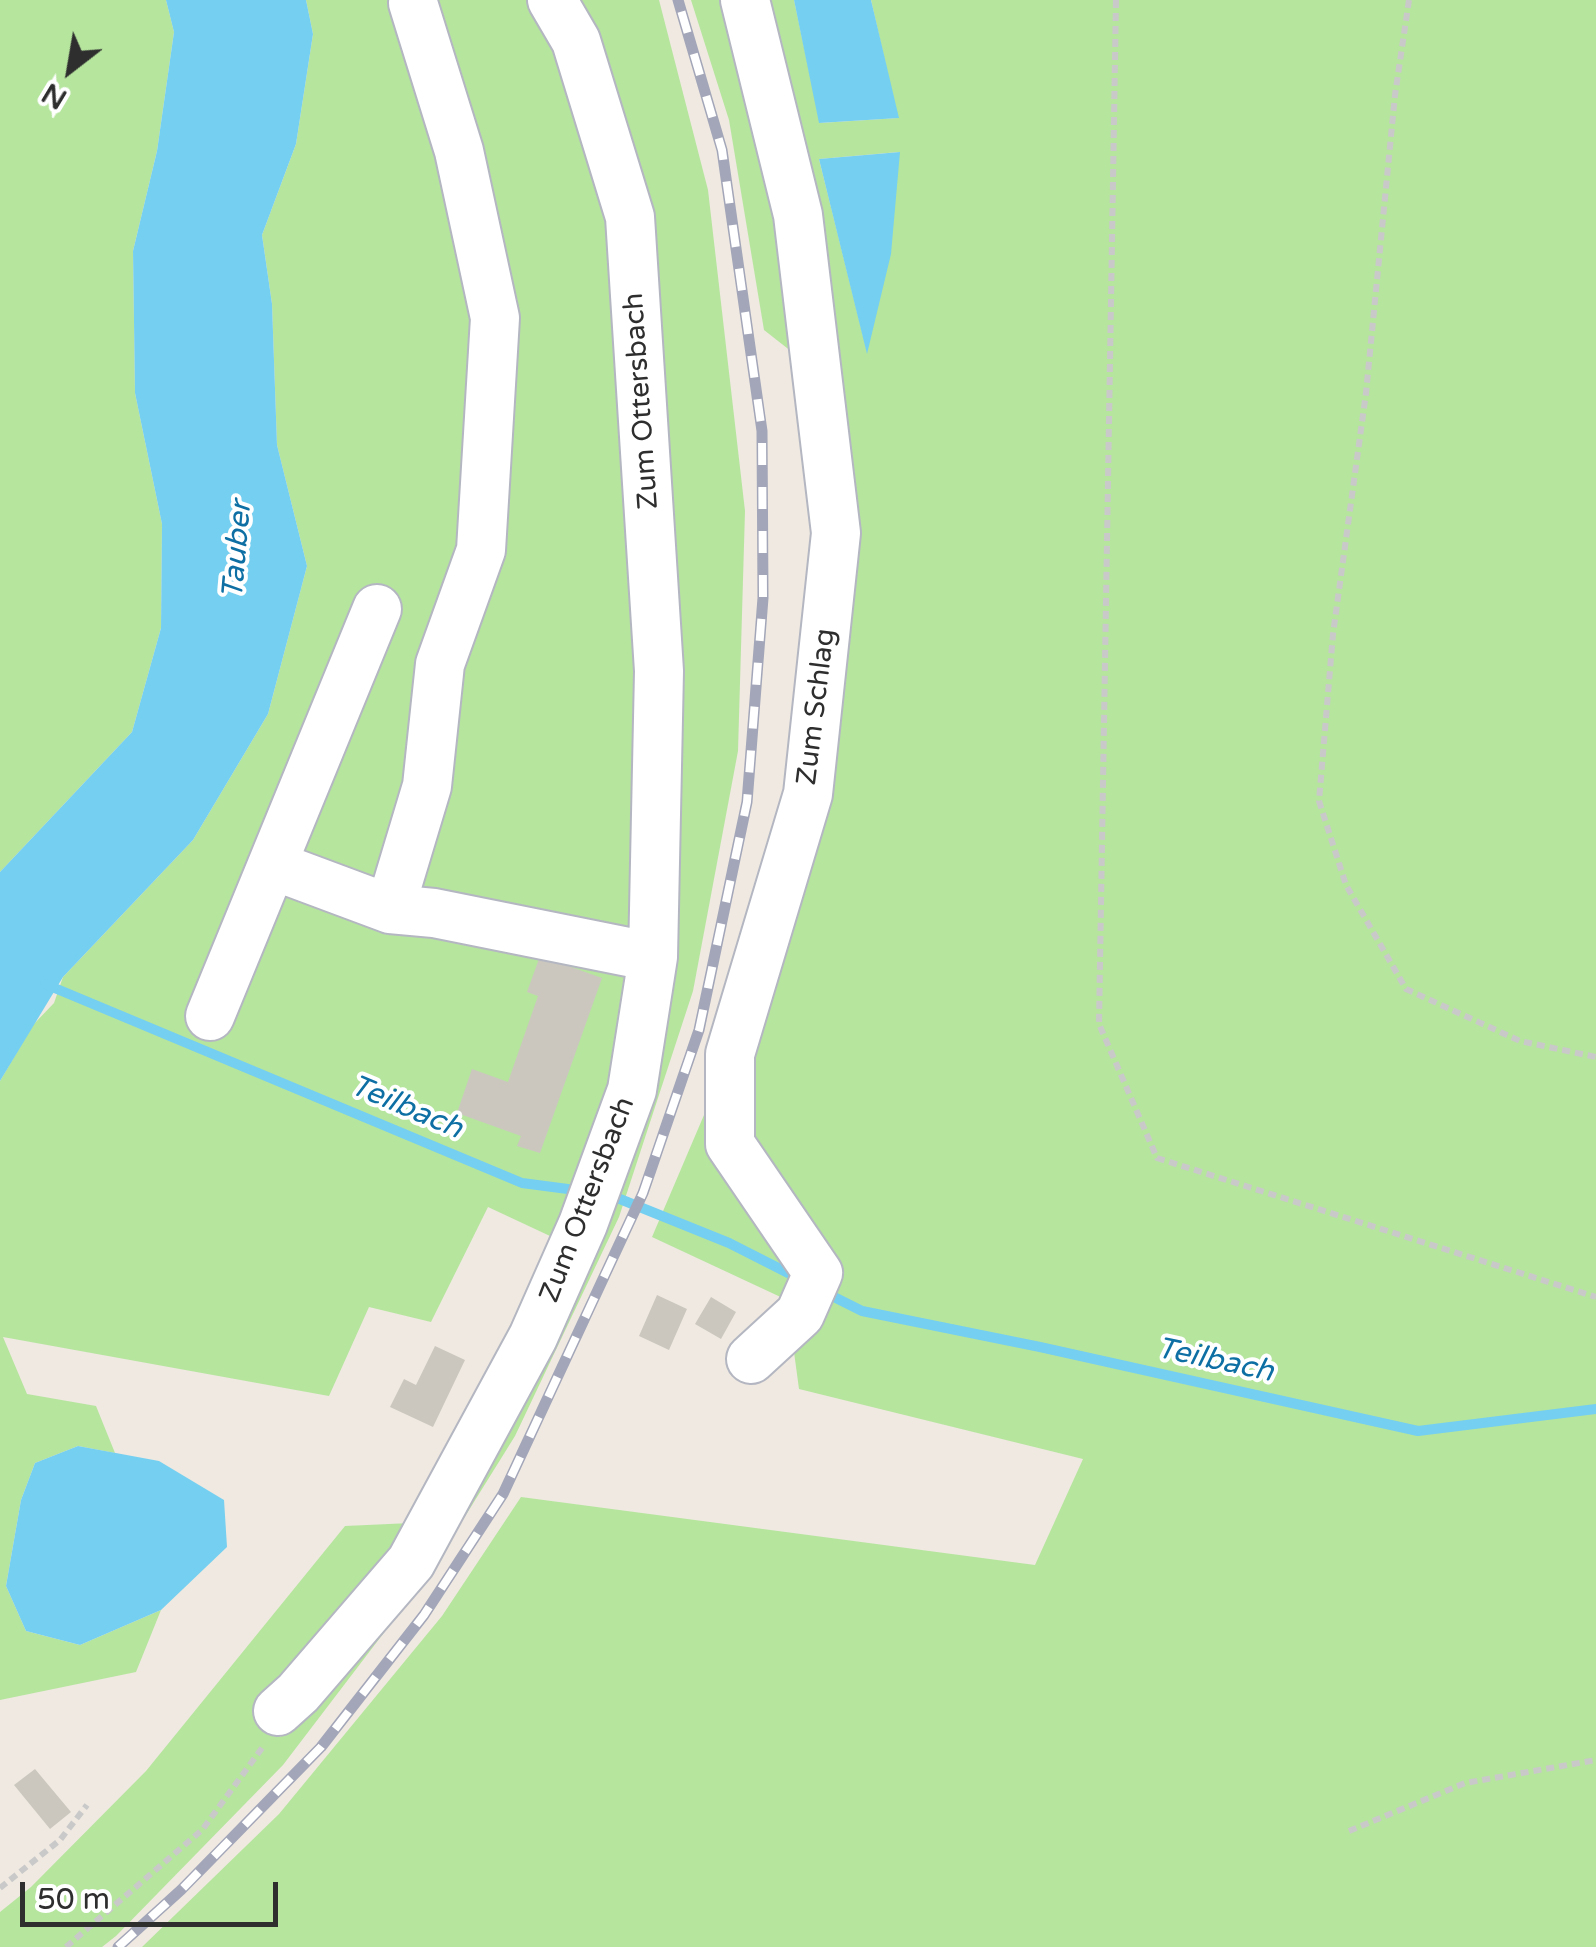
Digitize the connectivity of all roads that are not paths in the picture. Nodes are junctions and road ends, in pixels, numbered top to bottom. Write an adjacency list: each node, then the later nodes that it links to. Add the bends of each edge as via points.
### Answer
1 (552, 0): 7 (street, Zum Ottersbach, via 576,41 630,217 658,672)
2 (745, 0): 9 (street, Zum Schlag, via 798,215 836,533 808,794 730,1054 730,1144 818,1273 800,1314)
3 (413, 3): 6 (street, via 459,151 494,318 481,550 440,664 427,786)
4 (376, 609): 5 (street)
5 (272, 865): 6 (street); 8 (street)
6 (390, 909): 7 (street)
7 (653, 956): 10 (street, Zum Ottersbach, via 632,1090 533,1337 411,1562)
8 (210, 1016)
9 (752, 1359)
10 (278, 1710)

